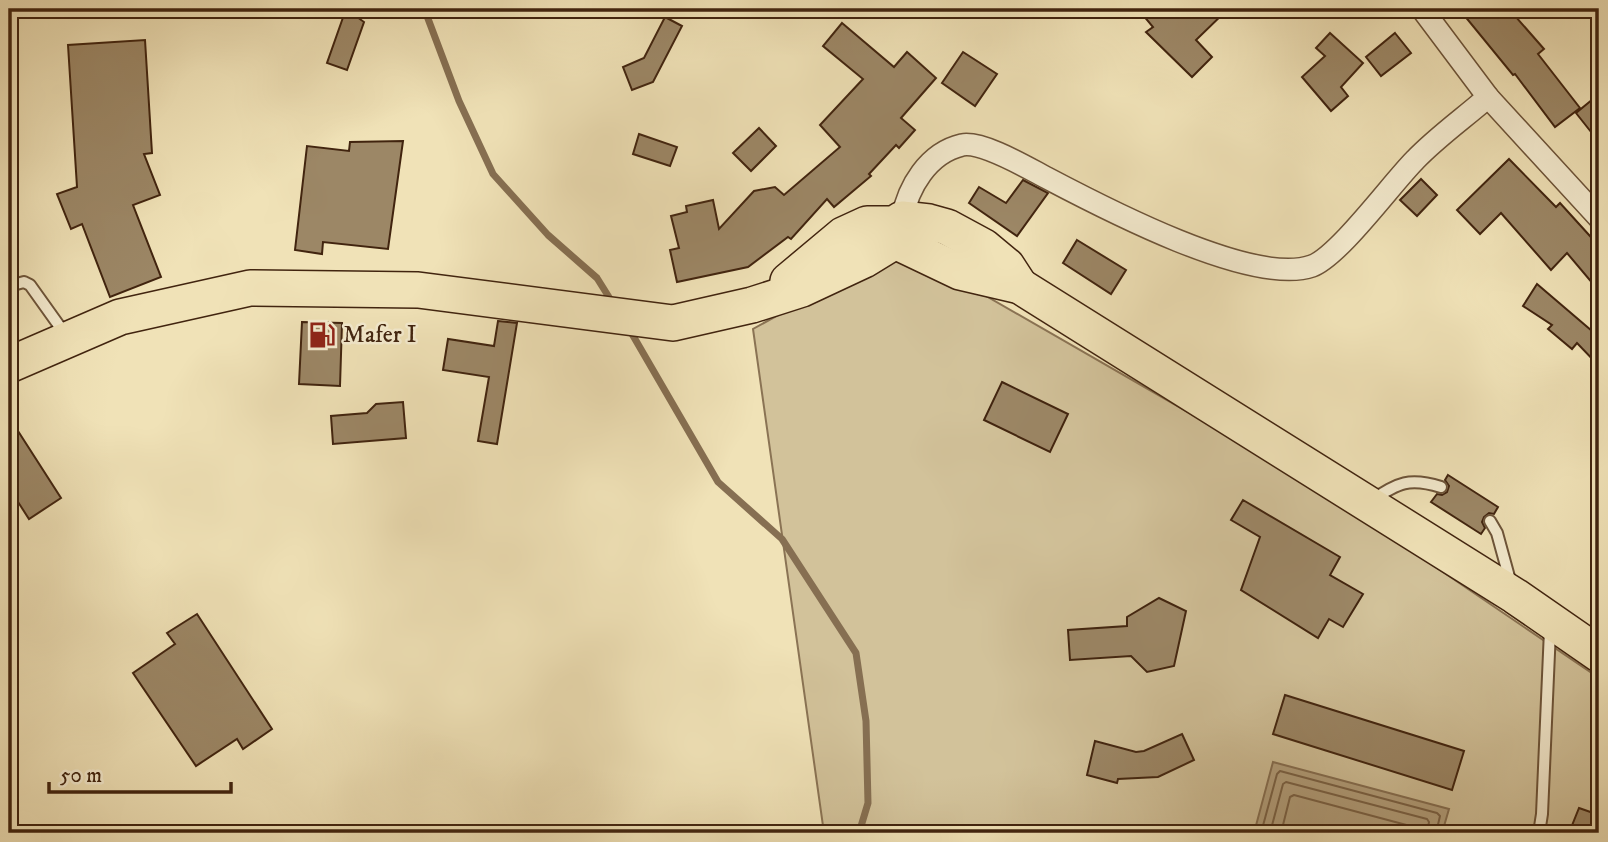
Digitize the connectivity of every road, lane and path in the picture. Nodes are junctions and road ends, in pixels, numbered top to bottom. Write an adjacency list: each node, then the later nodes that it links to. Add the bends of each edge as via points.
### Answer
1 (1422, 9): 2 (street)
2 (1488, 97): 3 (street); 4 (street, via 1416,158 1338,247 1314,266 1284,271 1255,266 1178,241 1105,209 1002,153 964,144 935,157 912,186)
3 (1599, 218)
4 (902, 230): 6 (highway, via 864,260 802,289 673,323 418,290 250,288 120,317); 9 (highway, via 914,251 960,271 1020,286)
5 (9, 286): 6 (lane, via 30,285)
6 (68, 339): 7 (highway)
7 (9, 365)
8 (1441, 487): 9 (lane, via 1413,481 1394,485)
9 (1366, 504): 11 (highway)
10 (1490, 521): 11 (lane)
11 (1515, 596): 12 (highway)
12 (1550, 620): 13 (highway); 14 (lane)
13 (1599, 654)
14 (1539, 833)

